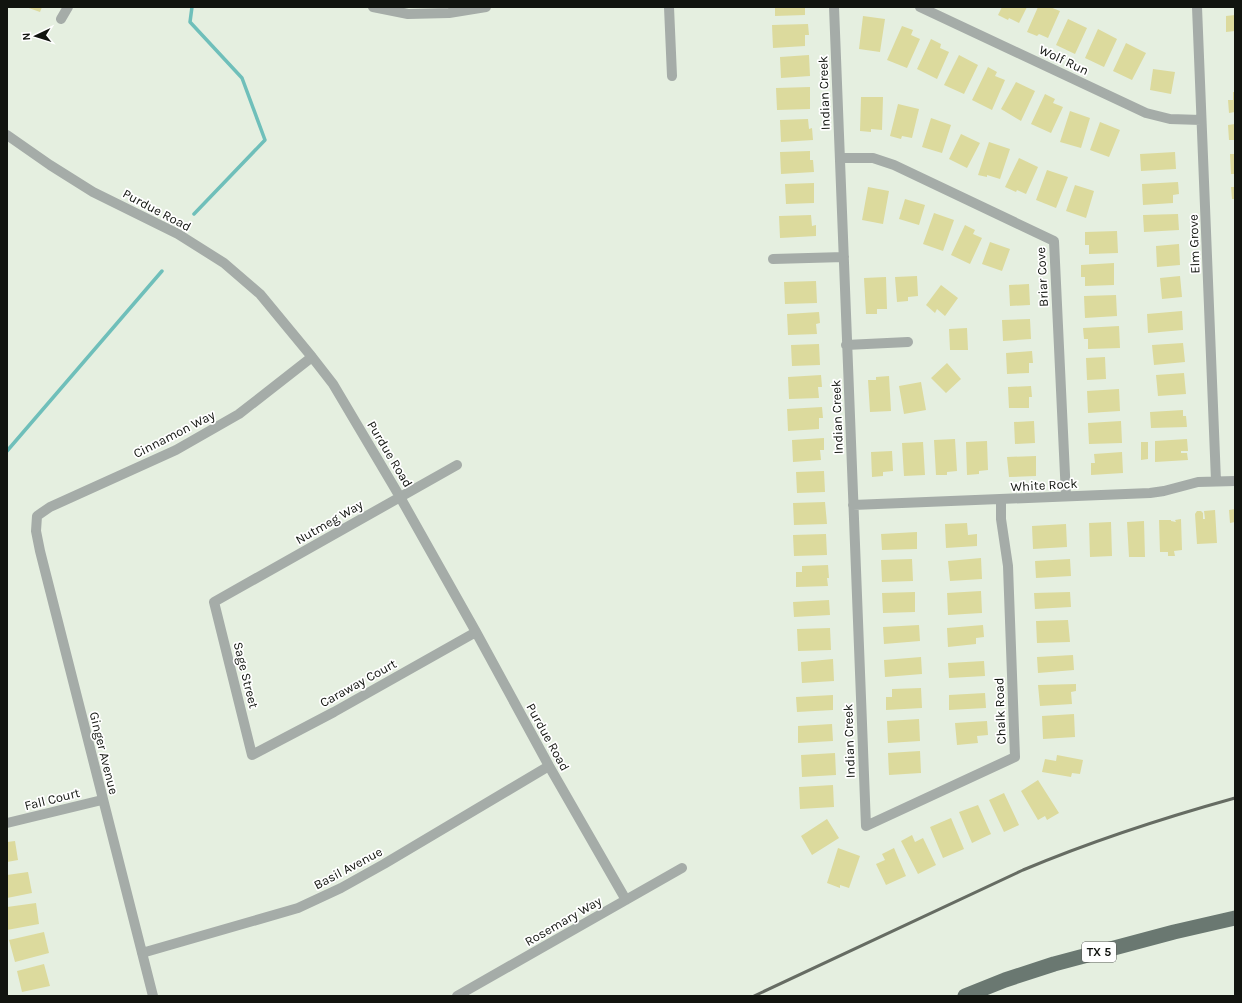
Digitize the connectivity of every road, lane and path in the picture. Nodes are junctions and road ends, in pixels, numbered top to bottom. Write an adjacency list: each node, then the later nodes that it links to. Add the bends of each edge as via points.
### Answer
1 (68, 7): 8 (street)
2 (373, 7): 3 (street, via 408,14 449,13)
3 (486, 7)
4 (669, 7): 9 (street)
5 (834, 7): 12 (street, Indian Creek)
6 (920, 7): 10 (street, Wolf Run, via 1146,113 1170,119)
7 (1197, 7): 10 (street, Elm Grove)
8 (61, 19)
9 (672, 76)
10 (1201, 120): 19 (street, Elm Grove)
11 (7, 135): 17 (street, Purdue Road, via 93,192 178,234 224,263 260,294)
12 (840, 158): 13 (street, Indian Creek); 21 (street, Briar Cove, via 873,158 894,165 1054,241)
13 (844, 257): 14 (street); 16 (street, Indian Creek)
14 (773, 259)
15 (908, 342): 16 (street)
16 (846, 345): 24 (street, Indian Creek)
17 (312, 357): 22 (street, Purdue Road, via 333,384); 25 (street, Cinnamon Way, via 239,414 176,450 50,507)
18 (457, 465): 22 (street, Nutmeg Way)
19 (1216, 481): 20 (street, White Rock); 21 (street, White Rock, via 1198,482 1150,493)
20 (1235, 481)
21 (1066, 496): 23 (street, White Rock)
22 (400, 497): 26 (street, Nutmeg Way); 27 (street, Purdue Road)
23 (1001, 500): 24 (street, White Rock); 32 (street, Chalk Road, via 1008,566 1015,757)
24 (854, 505): 32 (street, Indian Creek)
25 (37, 516): 30 (street, Ginger Avenue, via 36,531 40,552)
26 (214, 602): 28 (street, Sage Street)
27 (476, 632): 28 (street, Caraway Court); 29 (street, Purdue Road)
28 (252, 755)
29 (549, 766): 34 (street, Purdue Road); 36 (street, Basil Avenue, via 341,888 298,908)
30 (102, 800): 31 (street, Fall Court); 36 (street, Ginger Avenue)
31 (7, 823)
32 (866, 826)
33 (682, 868): 34 (street, Rosemary Way)
34 (626, 900): 38 (street, Rosemary Way)
35 (1235, 918): 39 (main road, TX 5, via 1054,964)
36 (142, 953): 37 (street, Ginger Avenue)
37 (153, 996)
38 (457, 996)
39 (965, 996)

